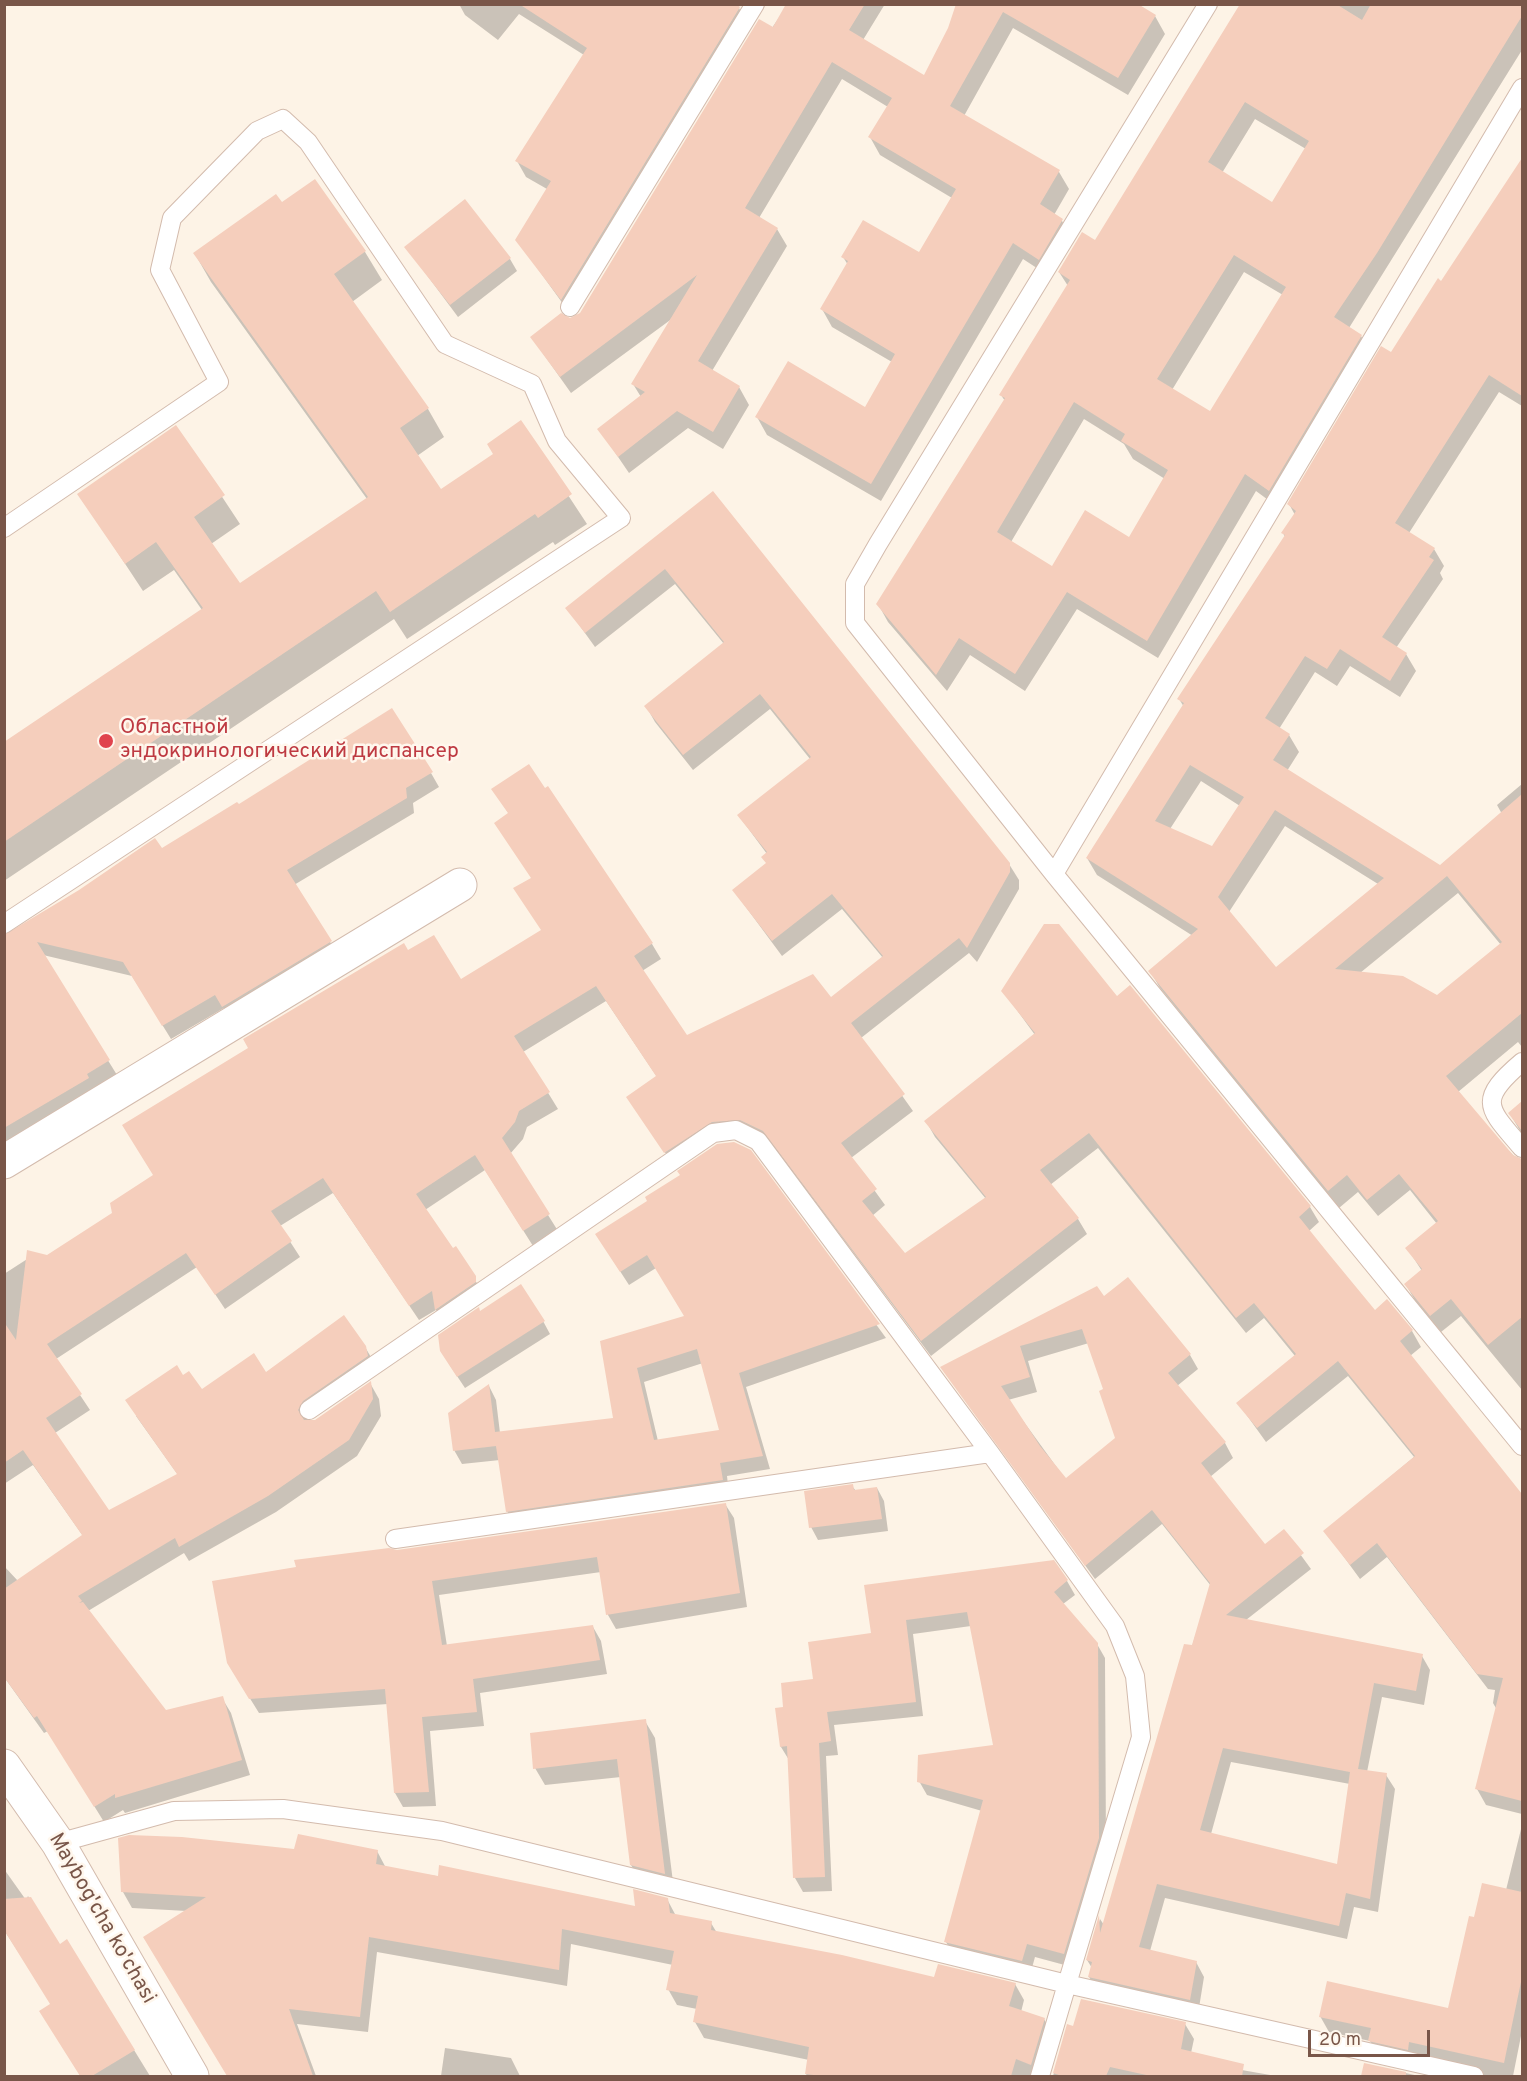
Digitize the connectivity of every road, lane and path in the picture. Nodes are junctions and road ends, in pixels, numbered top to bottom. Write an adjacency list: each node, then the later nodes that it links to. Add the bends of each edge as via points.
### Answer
1 (755, 4): 4 (lane)
2 (1208, 4): 6 (lane, via 855,584 855,623)
3 (1522, 88): 6 (lane)
4 (570, 307)
5 (4, 528): 8 (lane, via 219,382 160,270 172,218 257,131 283,119 308,142 445,344 532,384 557,441 621,518)
6 (1054, 874): 13 (lane)
7 (460, 885): 11 (street)
8 (4, 924)
9 (1522, 1062): 10 (lane, via 1503,1079 1491,1102 1494,1115)
10 (1522, 1149)
11 (4, 1162)
12 (309, 1410): 14 (lane, via 713,1133 736,1130 758,1141)
13 (1522, 1446)
14 (990, 1453): 15 (lane); 18 (lane, via 1115,1626 1136,1676 1141,1737)
15 (395, 1539)
16 (4, 1766): 17 (street, Maybog'cha ko'chasi)
17 (58, 1843): 18 (lane, via 174,1811 283,1809 442,1831); 19 (street, Maybog'cha ko'chasi)
18 (1067, 1984): 20 (lane); 21 (lane)
19 (192, 2076)
20 (1040, 2076)
21 (1474, 2076)

